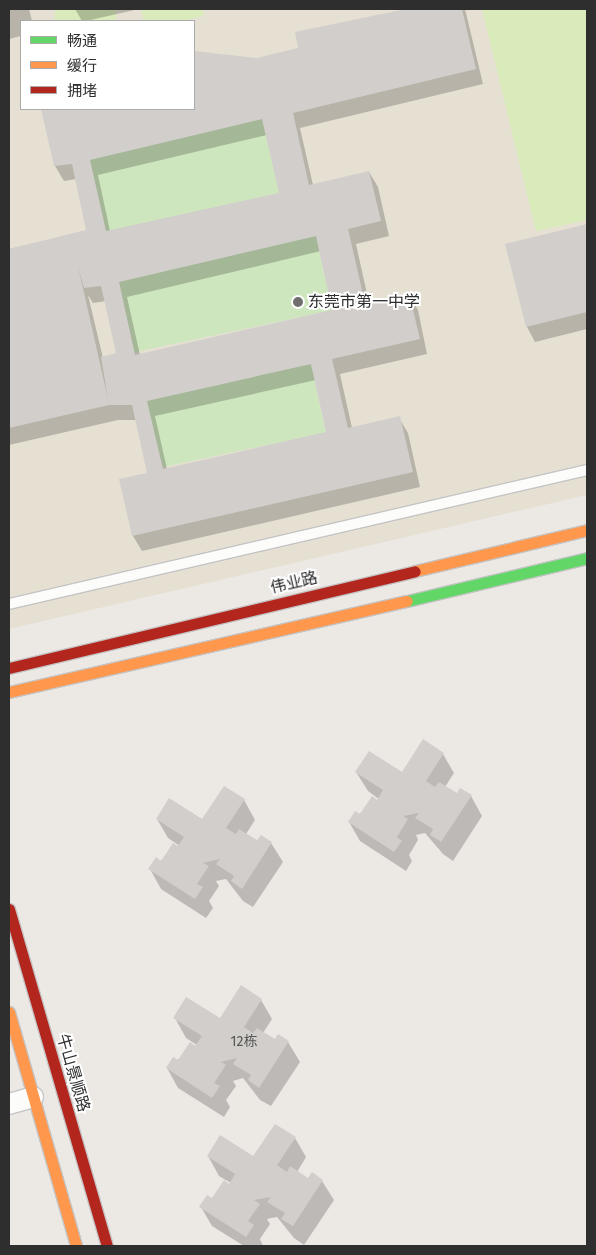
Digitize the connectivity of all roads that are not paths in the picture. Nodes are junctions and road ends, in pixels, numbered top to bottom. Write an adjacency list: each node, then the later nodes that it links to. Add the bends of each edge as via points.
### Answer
1 (587, 470): 4 (lane)
2 (587, 530): 5 (street, 伟业路)
3 (587, 558): 6 (street, via 181,655)
4 (9, 604)
5 (9, 668)
6 (9, 692)
7 (9, 909): 12 (street, 牛山景顺路)
8 (9, 1012): 9 (street)
9 (33, 1097): 10 (street); 11 (street)
10 (9, 1104)
11 (76, 1246)
12 (107, 1246)

